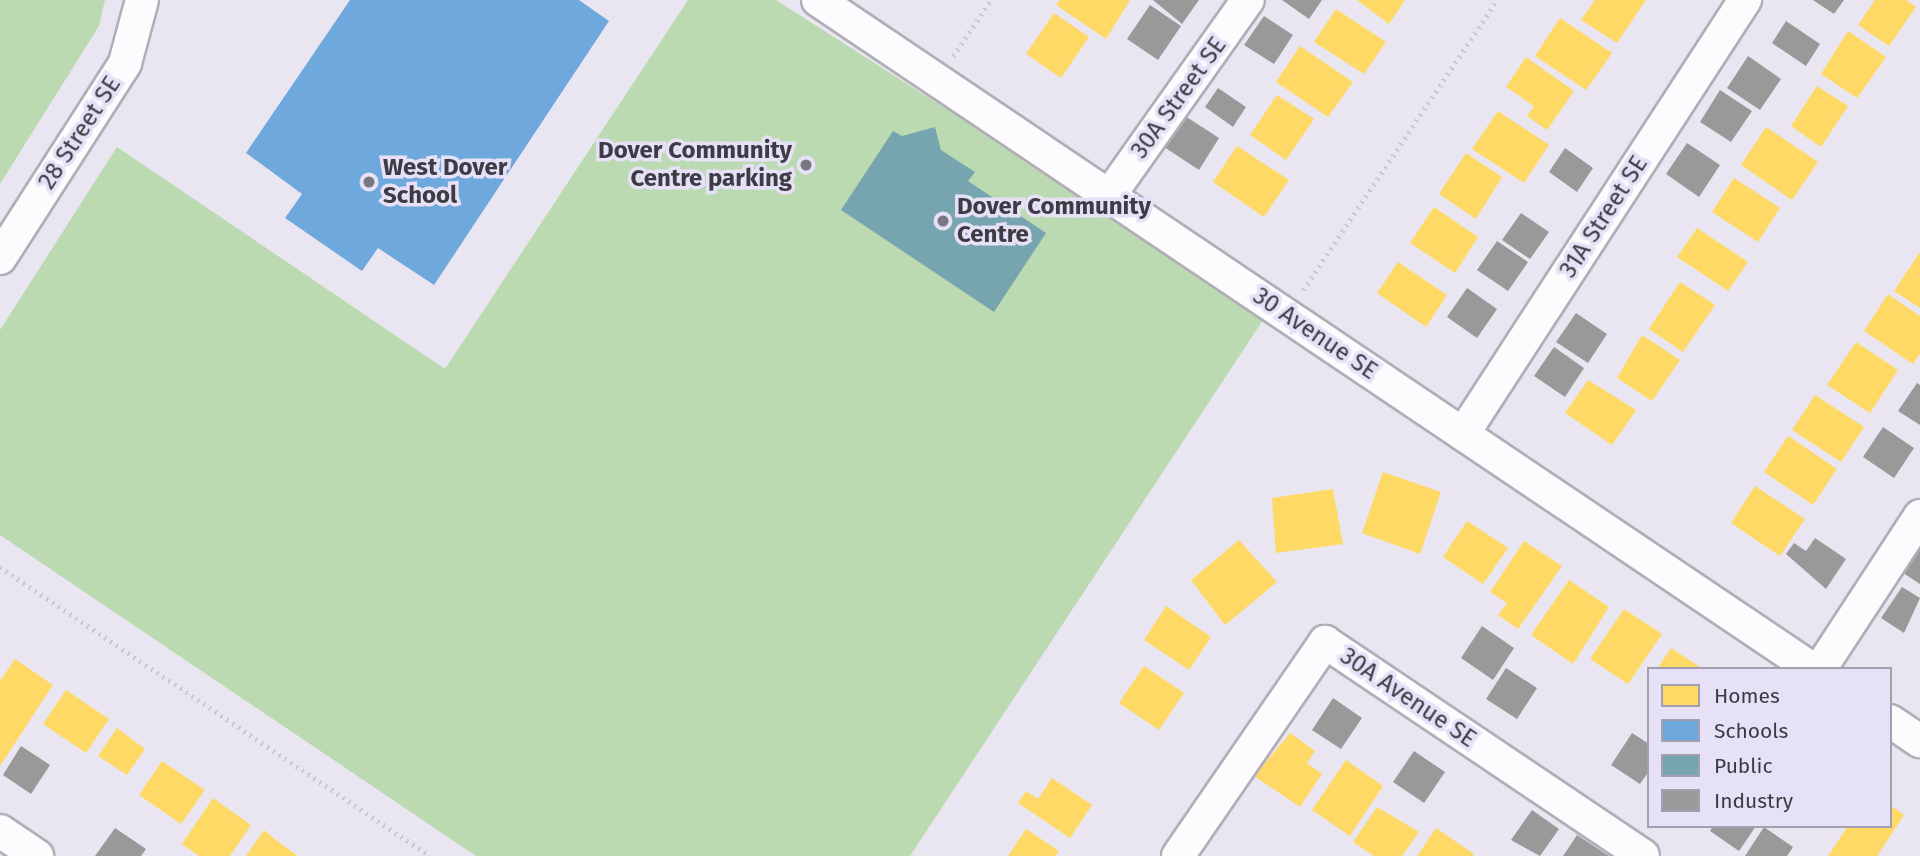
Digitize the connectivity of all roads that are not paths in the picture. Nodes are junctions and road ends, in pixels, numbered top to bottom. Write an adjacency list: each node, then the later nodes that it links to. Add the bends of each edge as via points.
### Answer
1 (142, 0): 6 (street, 28 Street SE, via 125,63)
2 (818, 0): 5 (street, 30 Avenue SE)
3 (1248, 0): 5 (street, 30A Street SE)
4 (1745, 0): 7 (street, 31A Street SE)
5 (1109, 196): 7 (street, 30 Avenue SE)
6 (0, 258)
7 (1463, 434): 9 (street, 30 Avenue SE)
8 (1920, 516): 10 (street)
9 (1809, 667)
10 (1821, 667)
11 (1892, 722): 12 (street)
12 (1920, 741)
13 (0, 831): 14 (street)
14 (37, 856)
15 (1178, 856): 16 (street, 30A Avenue SE, via 1325,642)
16 (1643, 856)

